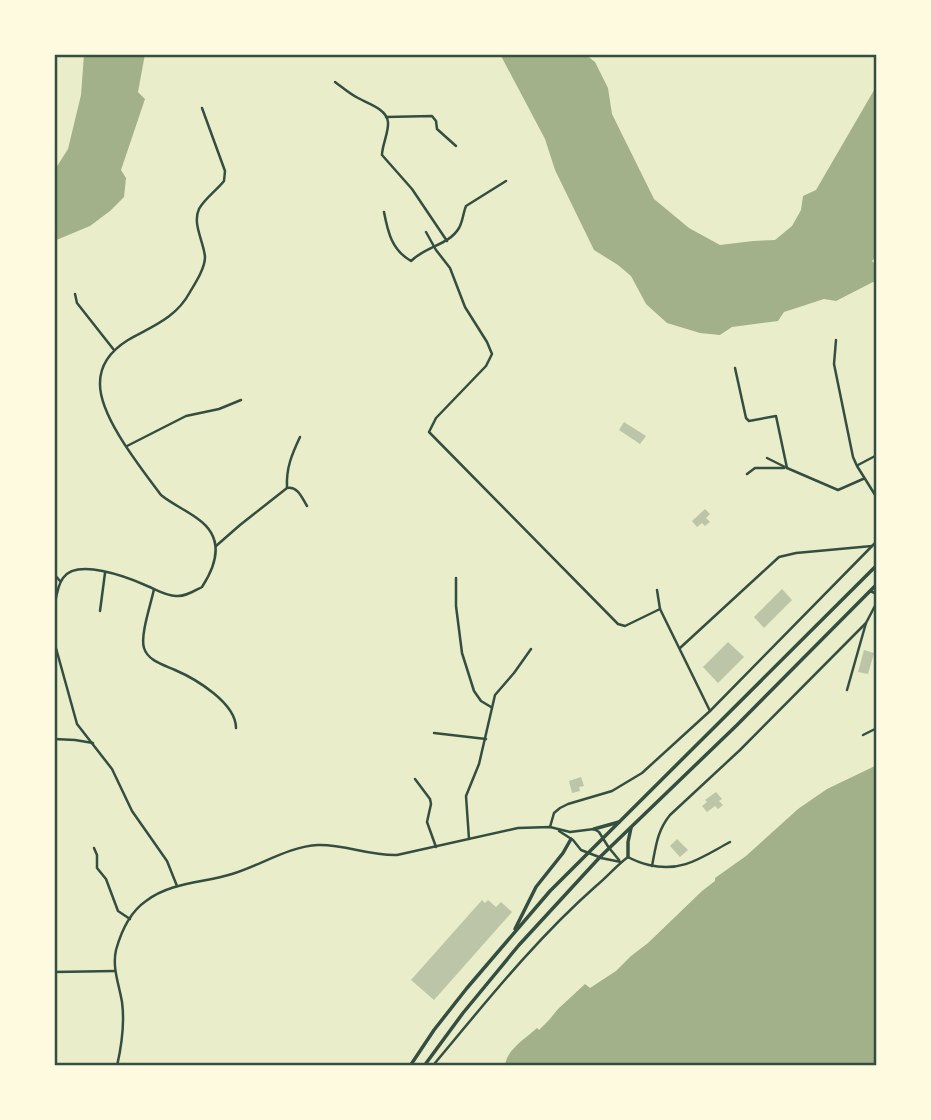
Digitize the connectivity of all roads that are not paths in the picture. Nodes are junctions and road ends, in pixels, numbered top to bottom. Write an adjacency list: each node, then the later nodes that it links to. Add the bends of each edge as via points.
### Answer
1 (335, 82): 3 (street)
2 (202, 108): 12 (street, via 225,171 224,181 198,216 204,262 177,311)
3 (386, 117): 4 (street, via 432,116 440,133); 8 (street, via 382,155)
4 (456, 146)
5 (506, 181): 8 (street, via 466,206 461,225)
6 (384, 212): 9 (street, via 396,248 410,260)
7 (426, 232): 9 (street)
8 (447, 241): 9 (street)
9 (434, 246): 41 (street, via 450,268 464,307 492,355 429,432 618,624 625,626)
10 (75, 294): 12 (street, via 77,303)
11 (836, 340): 19 (street, via 834,364)
12 (114, 350): 16 (street, via 102,370 101,395)
13 (735, 368): 20 (street, via 746,418 776,416)
14 (241, 400): 16 (street, via 186,416)
15 (300, 437): 23 (street, via 286,473)
16 (127, 446): 27 (street, via 161,495 198,519)
17 (877, 455): 19 (street)
18 (767, 458): 20 (street)
19 (857, 466): 22 (street)
20 (787, 468): 21 (street, via 755,468); 22 (street, via 838,490)
21 (747, 474)
22 (864, 478): 24 (street)
23 (287, 488): 25 (street, via 297,490); 27 (street)
24 (877, 498)
25 (307, 506)
26 (877, 541): 28 (street)
27 (216, 546): 35 (street, via 215,562 202,587 179,596)
28 (872, 546): 45 (street, via 779,558); 49 (street)
29 (877, 565): 58 (highway)
30 (105, 572): 33 (street, via 78,569); 35 (street); 42 (street)
31 (54, 574): 33 (street)
32 (456, 578): 48 (street, via 462,653 474,691)
33 (60, 580): 40 (street)
34 (877, 584): 37 (highway)
35 (154, 589): 51 (street, via 143,636 146,652 211,691 235,718)
36 (657, 590): 41 (street)
37 (870, 591): 38 (street); 59 (highway)
38 (877, 594)
39 (877, 602): 43 (street)
40 (54, 609)
41 (660, 609): 45 (street)
42 (100, 611)
43 (866, 623): 47 (street); 74 (street, via 662,824)
44 (54, 642): 56 (street, via 74,717)
45 (680, 648): 49 (street)
46 (531, 649): 48 (street, via 495,695)
47 (848, 691)
48 (491, 707): 54 (street)
49 (710, 711): 60 (street, via 642,774 612,791 561,808 554,813)
50 (877, 728): 53 (street)
51 (236, 729)
52 (435, 733): 54 (street)
53 (863, 735)
54 (486, 738): 64 (street, via 466,796)
55 (54, 739): 56 (street)
56 (93, 743): 75 (street, via 167,861)
57 (415, 779): 67 (street, via 430,799 427,822)
58 (621, 821): 61 (highway); 63 (highway)
59 (631, 826): 69 (highway); 71 (highway)
60 (550, 827): 62 (street); 64 (street, via 518,828)
61 (594, 829): 62 (street); 63 (street)
62 (556, 830): 65 (street)
63 (602, 838): 69 (street); 70 (highway)
64 (469, 839): 67 (street)
65 (571, 839): 70 (street); 77 (highway, via 536,887)
66 (730, 842): 74 (street, via 685,866)
67 (436, 847): 75 (street, via 388,855 306,846 228,875)
68 (94, 848): 76 (street, via 97,868 118,911)
69 (609, 848): 72 (highway); 73 (street)
70 (587, 853): 72 (street); 77 (highway)
71 (628, 857): 73 (street); 74 (street)
72 (600, 858): 73 (street); 83 (highway, via 519,945)
73 (621, 862): 80 (street, via 528,953)
74 (652, 866)
75 (177, 886): 76 (street, via 147,900)
76 (130, 919): 78 (street, via 118,943)
77 (513, 933): 82 (highway)
78 (115, 971): 79 (street); 81 (street, via 123,1018)
79 (54, 972)
80 (435, 1063)
81 (117, 1066)
82 (410, 1066)
83 (424, 1066)

